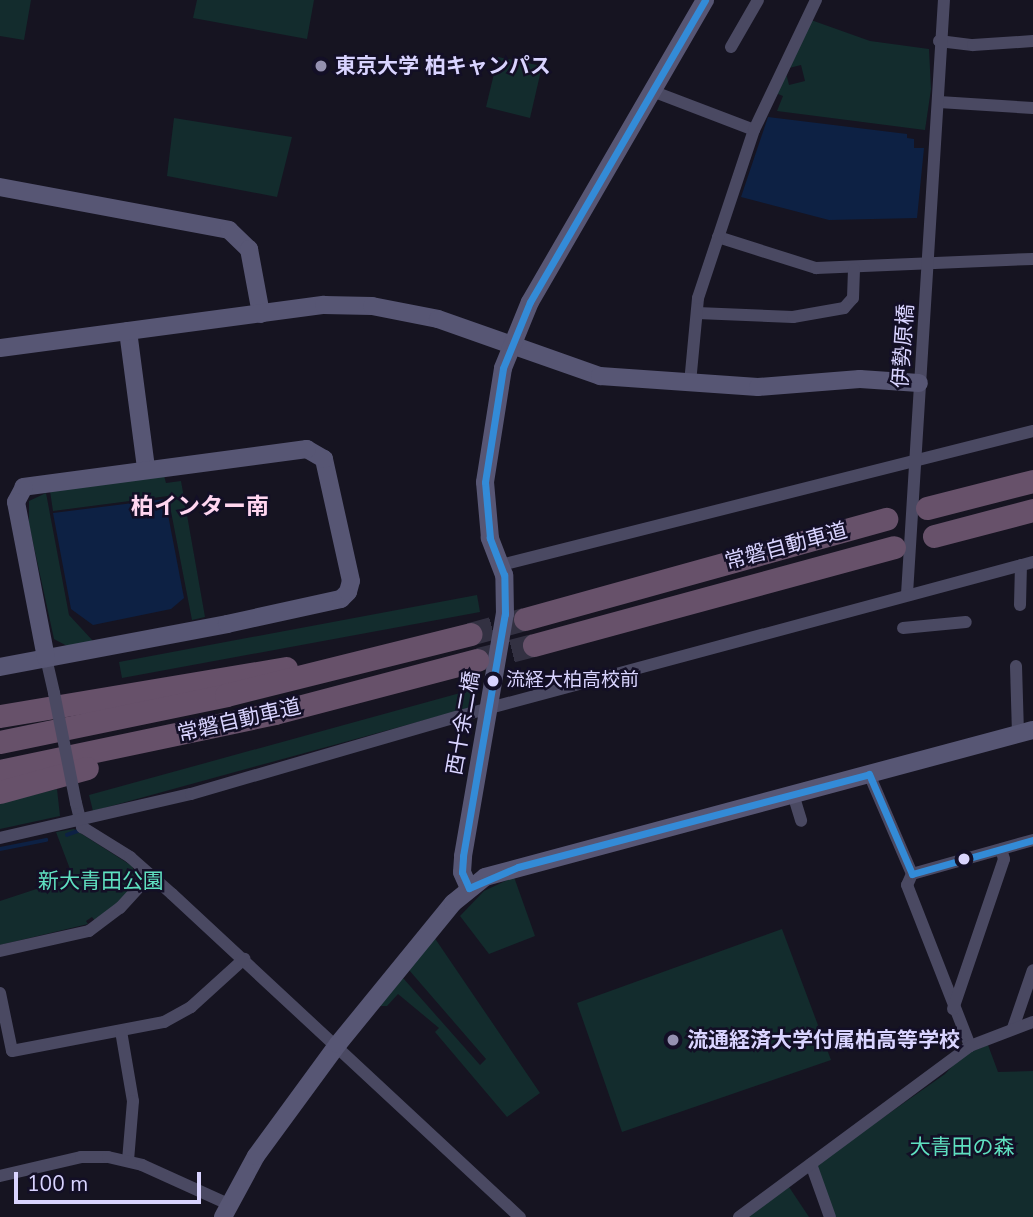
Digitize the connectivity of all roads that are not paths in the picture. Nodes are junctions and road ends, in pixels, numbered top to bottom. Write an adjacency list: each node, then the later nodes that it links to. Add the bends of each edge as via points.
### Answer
1 (705, 0): 8 (street, 西十余二橋)
2 (758, 0): 7 (street)
3 (816, 0): 11 (street)
4 (944, 0): 5 (street, 伊勢原橋)
5 (939, 41): 6 (street, via 973,45); 9 (street, 伊勢原橋)
6 (1033, 41)
7 (731, 47)
8 (652, 91): 11 (street); 20 (street, 西十余二橋, via 530,302)
9 (939, 102): 10 (street); 15 (street, 伊勢原橋)
10 (1033, 108)
11 (754, 130): 13 (street)
12 (0, 187): 18 (street, via 229,230 249,249)
13 (718, 237): 16 (street, via 816,268); 17 (street)
14 (1033, 259): 15 (street)
15 (928, 265): 16 (street); 23 (street, 伊勢原橋)
16 (854, 269): 17 (street, via 853,298 844,309 793,317)
17 (697, 313): 22 (street)
18 (261, 314): 19 (street); 20 (street, via 324,306 395,309 438,319)
19 (128, 331): 21 (street); 26 (street)
20 (510, 347): 22 (street, via 600,376); 34 (street, 西十余二橋, via 493,411 485,472 490,538)
21 (0, 348)
22 (690, 383): 23 (street, via 758,387 860,379)
23 (919, 383): 25 (street, 伊勢原橋)
24 (1033, 431): 25 (street)
25 (914, 461): 34 (street); 35 (street, 伊勢原橋)
26 (146, 468): 43 (street, via 40,483 19,492 16,502); 43 (street, via 307,449 318,452 324,459 351,581 348,592 330,603)
27 (1033, 481): 28 (highway)
28 (927, 508)
29 (1033, 510): 31 (highway)
30 (886, 519): 37 (highway, 常磐自動車道)
31 (934, 536)
32 (894, 547): 41 (highway, 常磐自動車道)
33 (1027, 563): 35 (street); 36 (street)
34 (502, 565): 47 (street, 西十余二橋, via 505,614)
35 (907, 594): 47 (street)
36 (1020, 605)
37 (525, 619)
38 (966, 622): 39 (street)
39 (903, 628)
40 (470, 634): 42 (highway, 常磐自動車道)
41 (534, 645)
42 (383, 656): 49 (highway, via 217,676); 51 (highway, 常磐自動車道, via 226,695)
43 (46, 658): 46 (street); 56 (street, bridge)
44 (477, 660): 48 (highway, 常磐自動車道)
45 (1016, 666): 50 (street)
46 (0, 667)
47 (488, 710): 56 (street); 63 (street, 西十余二橋, via 463,856 462,872)
48 (275, 713): 52 (highway, 常磐自動車道); 54 (highway)
49 (0, 716)
50 (1026, 732): 53 (street)
51 (0, 742)
52 (0, 771)
53 (869, 774): 55 (street); 61 (street)
54 (0, 792)
55 (793, 794): 57 (street); 63 (street, via 518,867)
56 (80, 821): 58 (street); 62 (street, via 91,834)
57 (801, 821)
58 (0, 838)
59 (1033, 840): 60 (street)
60 (1001, 849): 61 (street); 68 (street, via 1004,859)
61 (912, 874): 68 (street, via 907,885)
62 (150, 875): 64 (street, via 120,908 89,931); 65 (street)
63 (469, 888): 72 (street)
64 (0, 951)
65 (244, 959): 71 (street, via 191,1007 164,1022); 72 (street)
66 (1033, 970): 70 (street)
67 (0, 993): 74 (street)
68 (953, 1009): 73 (street)
69 (1033, 1022): 70 (street)
70 (1013, 1028): 73 (street)
71 (121, 1031): 74 (street); 75 (street, via 133,1101)
72 (338, 1044): 78 (street, via 256,1156); 79 (street, via 445,1151)
73 (970, 1046): 76 (street)
74 (6, 1053)
75 (128, 1161): 77 (street, via 81,1157); 78 (street)
76 (811, 1164): 80 (street); 81 (street)
77 (0, 1177)
78 (225, 1211)
79 (520, 1217)
80 (739, 1217)
81 (830, 1217)

